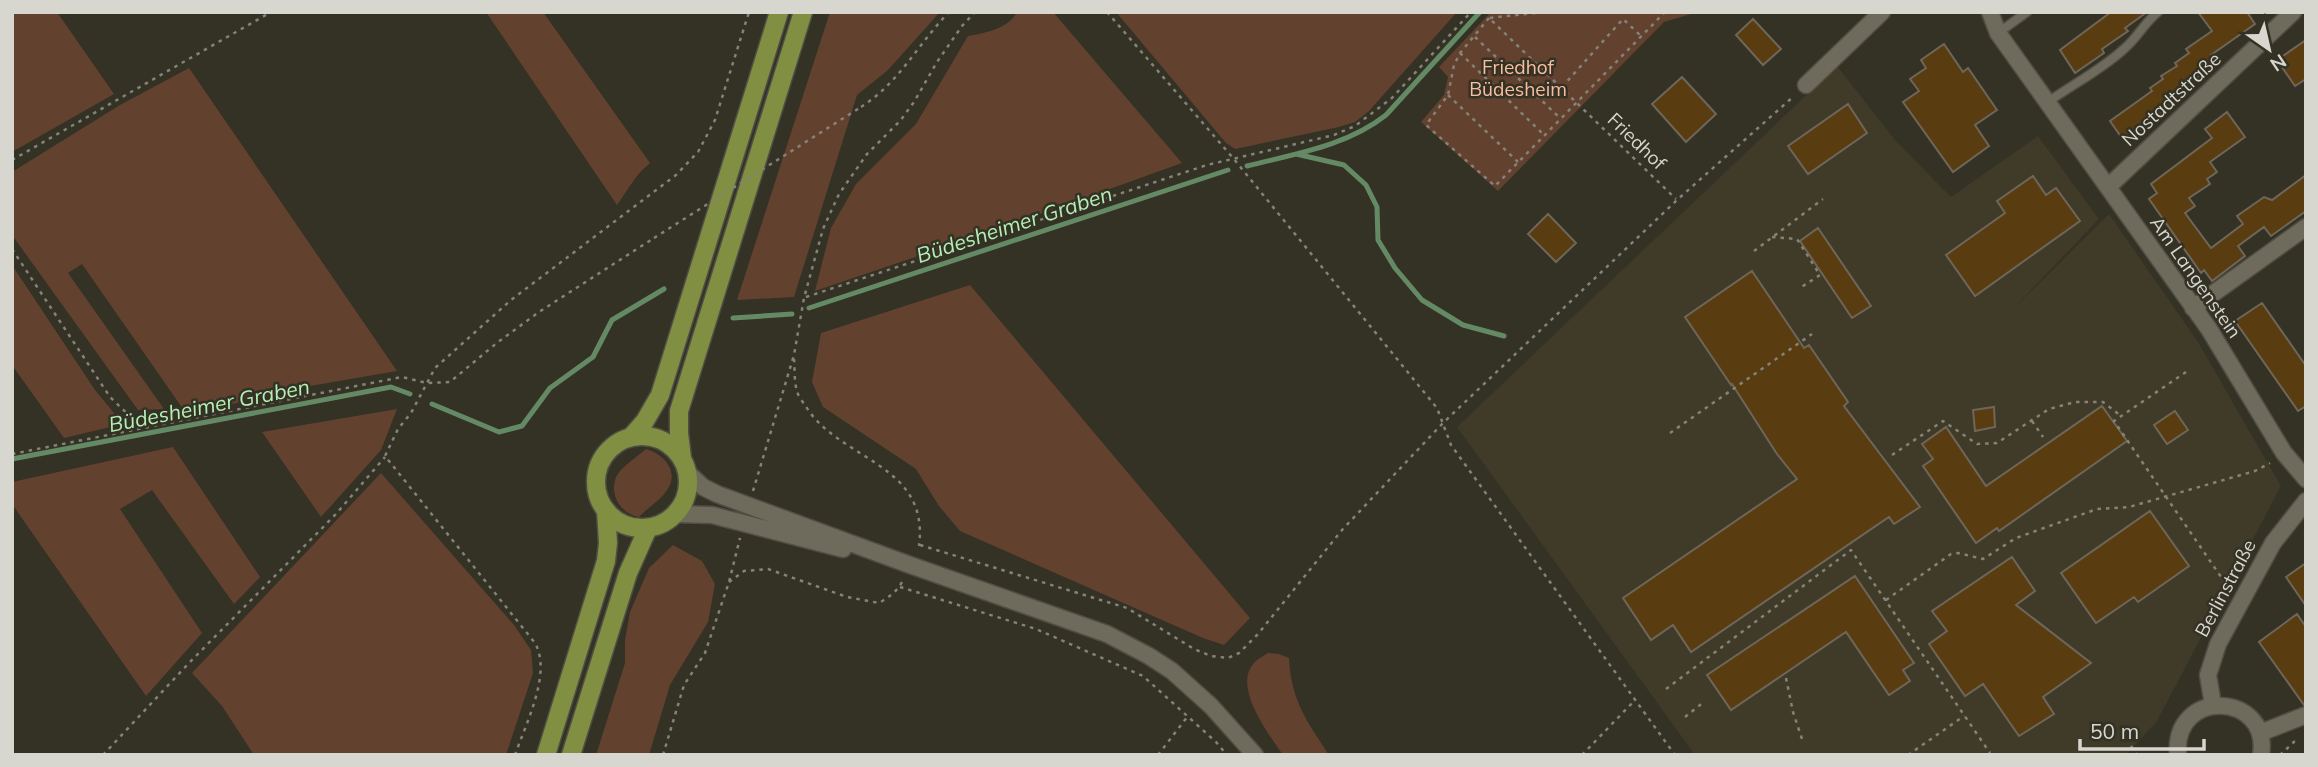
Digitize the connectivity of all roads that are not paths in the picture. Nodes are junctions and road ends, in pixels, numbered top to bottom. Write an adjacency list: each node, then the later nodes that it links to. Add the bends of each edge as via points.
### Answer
1 (779, 12): 14 (main road, via 660,394)
2 (803, 12): 15 (main road, via 679,411)
3 (1990, 12): 8 (street, Am Langenstein)
4 (2027, 12): 8 (lane)
5 (2158, 12): 10 (lane, via 2123,50)
6 (2293, 12): 11 (street, Nostadtstraße)
7 (1873, 15): 9 (street)
8 (1998, 33): 10 (street, Am Langenstein)
9 (1807, 85)
10 (2048, 102): 11 (street, Am Langenstein)
11 (2108, 187): 13 (street, Am Langenstein)
12 (2306, 228): 13 (street)
13 (2193, 308): 16 (street, Am Langenstein, via 2284,453)
14 (632, 436): 15 (main road, via 666,442); 18 (main road, via 609,449 601,460 596,486)
15 (685, 465): 19 (main road, via 687,493); 21 (street, via 709,491)
16 (2306, 479)
17 (2306, 500): 22 (street, Berlinstraße, via 2273,543 2218,644 2208,675)
18 (606, 511): 20 (main road, via 629,527); 25 (main road, via 606,561)
19 (675, 514): 20 (main road); 21 (street, via 712,515)
20 (648, 528): 26 (main road, via 628,573)
21 (909, 565): 27 (street, via 1107,634 1149,656 1194,690)
22 (2213, 705): 24 (street, via 2236,708); 28 (street, via 2188,719 2180,732)
23 (2306, 715): 24 (street)
24 (2260, 733): 29 (street)
25 (546, 755)
26 (571, 755)
27 (1255, 755)
28 (2178, 755)
29 (2261, 755)

